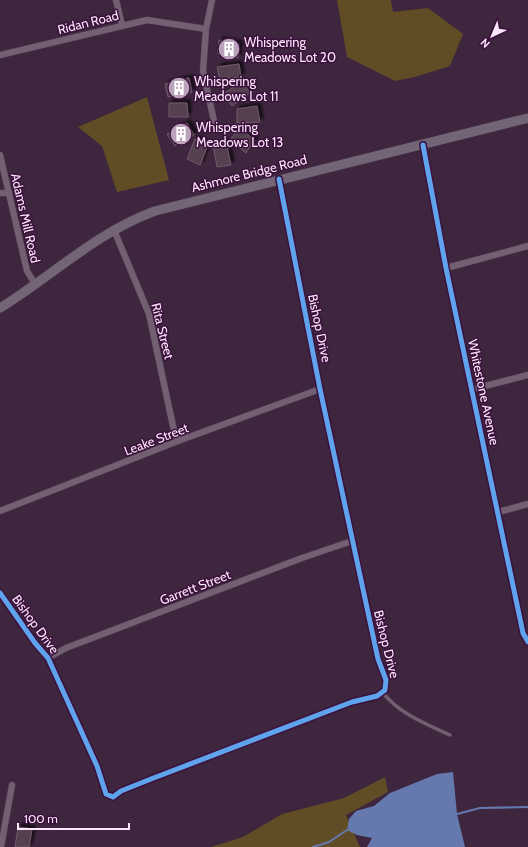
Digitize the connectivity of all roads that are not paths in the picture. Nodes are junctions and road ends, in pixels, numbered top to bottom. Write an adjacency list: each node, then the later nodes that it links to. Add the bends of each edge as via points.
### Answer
1 (116, 0): 3 (street)
2 (212, 0): 4 (street)
3 (122, 25): 4 (street, Ridan Road, via 153,20); 5 (street, Ridan Road)
4 (206, 29): 7 (street, via 202,71)
5 (0, 55)
6 (528, 118): 8 (main road, Ashmore Bridge Road)
7 (214, 121)
8 (423, 144): 10 (main road, Ashmore Bridge Road); 15 (street, Whitestone Avenue)
9 (0, 155): 12 (street, Adams Mill Road)
10 (280, 179): 13 (main road, Ashmore Bridge Road, via 155,210); 19 (street, Bishop Drive)
11 (0, 193): 12 (street)
12 (9, 193): 16 (street, Adams Mill Road, via 27,271)
13 (114, 230): 16 (main road, Ashmore Bridge Road, via 94,241); 21 (street, Rita Street, via 149,314)
14 (528, 246): 15 (street)
15 (446, 268): 20 (street, Whitestone Avenue)
16 (35, 284): 17 (main road, Ashmore Bridge Road)
17 (0, 308)
18 (528, 375): 20 (street)
19 (320, 389): 21 (street, Leake Street); 25 (street, Bishop Drive)
20 (473, 389): 24 (street, Whitestone Avenue)
21 (178, 441): 23 (street, Leake Street)
22 (528, 504): 24 (street)
23 (0, 511)
24 (498, 512): 27 (street, Whitestone Avenue, via 523,633)
25 (352, 541): 28 (street, Garrett Street, via 66,648); 29 (street, Bishop Drive, via 378,659 386,680)
26 (0, 594): 28 (street, Bishop Drive)
27 (528, 642)
28 (48, 658): 29 (street, Bishop Drive, via 94,759 106,794 113,797 151,779 352,702)
29 (383, 693): 30 (lane, via 392,704)
30 (450, 735)
31 (12, 785): 32 (street)
32 (3, 821): 33 (street)
33 (1, 847)

